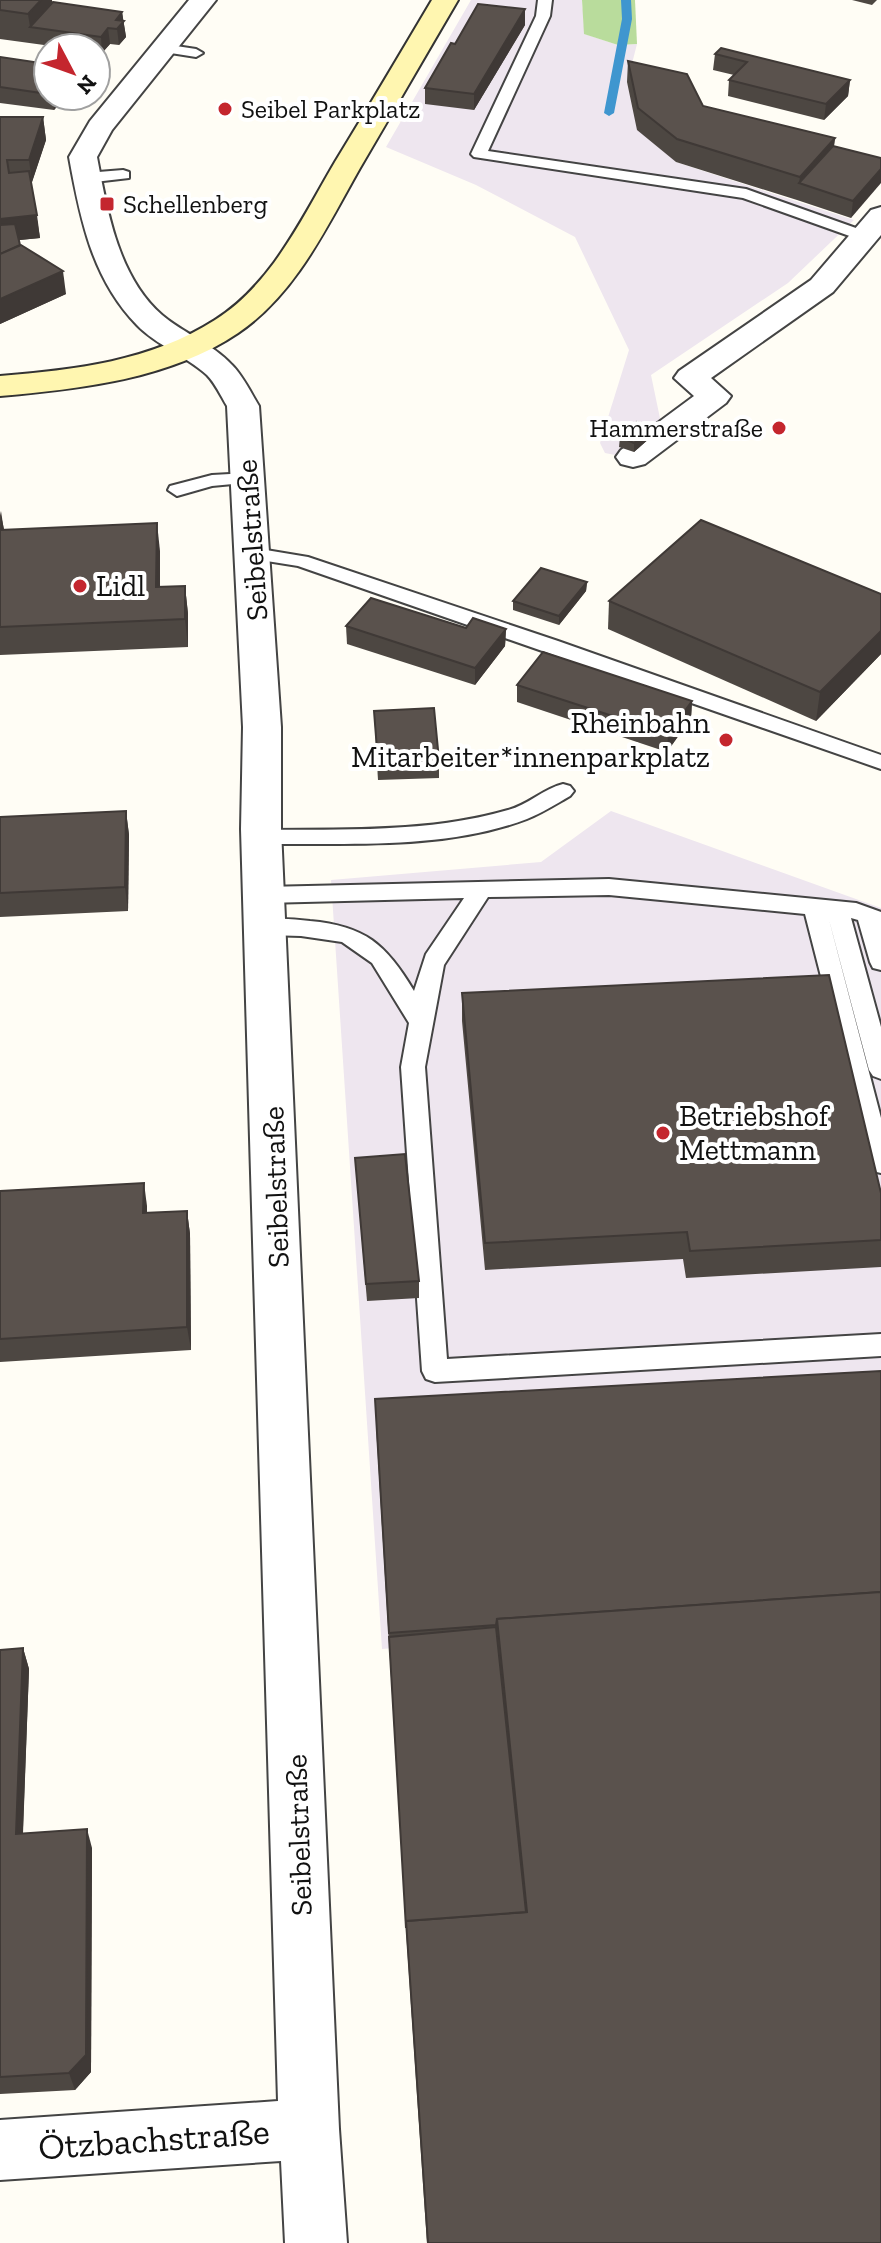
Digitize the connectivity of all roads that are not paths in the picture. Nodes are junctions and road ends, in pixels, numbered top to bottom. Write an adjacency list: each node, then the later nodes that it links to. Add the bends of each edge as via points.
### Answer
1 (203, 0): 4 (street)
2 (445, 0): 9 (main road, via 283,272 253,306)
3 (545, 0): 8 (lane, via 543,16 479,154 746,194)
4 (163, 48): 5 (lane); 7 (street, via 87,146)
5 (196, 53)
6 (123, 175): 7 (lane)
7 (86, 178): 9 (street, via 107,256 125,290 149,320)
8 (872, 226): 11 (street, via 822,286 690,378 715,396)
9 (187, 347): 10 (main road, via 88,376); 12 (street, Seibelstraße, via 220,370 243,406)
10 (0, 386)
11 (633, 457)
12 (248, 478): 13 (lane); 14 (street, Seibelstraße)
13 (177, 490)
14 (254, 554): 15 (lane, via 316,566); 17 (street, Seibelstraße)
15 (881, 762)
16 (563, 791): 17 (lane, via 516,816 465,827)
17 (262, 837): 20 (street, Seibelstraße)
18 (481, 891): 19 (lane, via 609,887); 20 (lane); 23 (lane, via 429,973)
19 (826, 909): 21 (lane); 24 (lane); 25 (lane)
20 (266, 911): 23 (lane, via 363,939 391,968); 27 (street, Seibelstraße)
21 (875, 918): 22 (lane)
22 (881, 962)
23 (423, 1027): 26 (lane, via 413,1067 435,1371)
24 (881, 1070)
25 (881, 1164)
26 (881, 1345)
27 (309, 2129): 28 (street, Ötzbachstraße); 29 (street, Seibelstraße)
28 (0, 2150)
29 (316, 2243)

